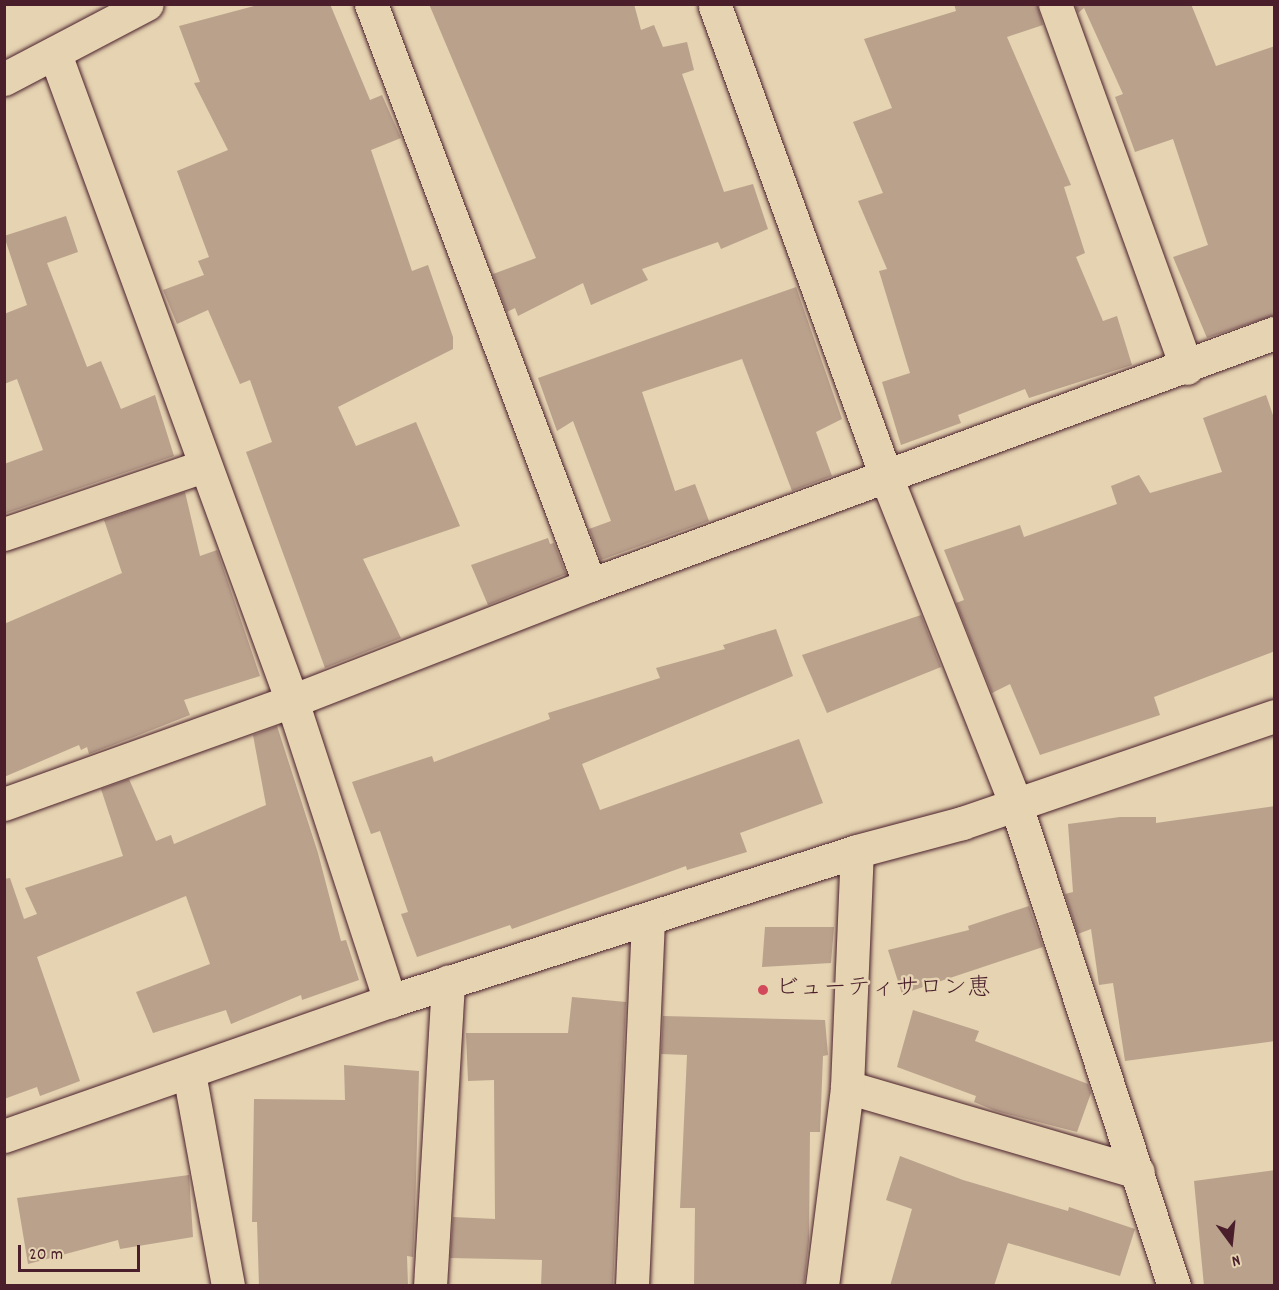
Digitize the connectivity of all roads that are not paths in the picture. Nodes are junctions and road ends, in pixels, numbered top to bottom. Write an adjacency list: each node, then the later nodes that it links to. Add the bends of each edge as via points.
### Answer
1 (147, 4): 5 (street)
2 (371, 4): 12 (street)
3 (1055, 4): 8 (street)
4 (716, 5): 10 (street)
5 (55, 54): 6 (street); 9 (street)
6 (4, 79)
7 (1275, 333): 8 (street)
8 (1187, 368): 10 (street)
9 (204, 466): 11 (street); 13 (street)
10 (887, 479): 12 (street); 16 (street)
11 (4, 534)
12 (590, 585): 13 (street)
13 (292, 701): 15 (street); 20 (street)
14 (1275, 716): 16 (street)
15 (4, 804)
16 (1016, 805): 17 (street); 24 (street)
17 (857, 851): 18 (street); 22 (street)
18 (648, 921): 19 (street); 27 (street)
19 (448, 982): 20 (street); 26 (street)
20 (390, 1001): 21 (street)
21 (189, 1072): 23 (street); 25 (street)
22 (847, 1087): 24 (street); 28 (street)
23 (4, 1136)
24 (1138, 1172): 29 (street)
25 (228, 1286)
26 (430, 1286)
27 (632, 1286)
28 (822, 1286)
29 (1174, 1286)

